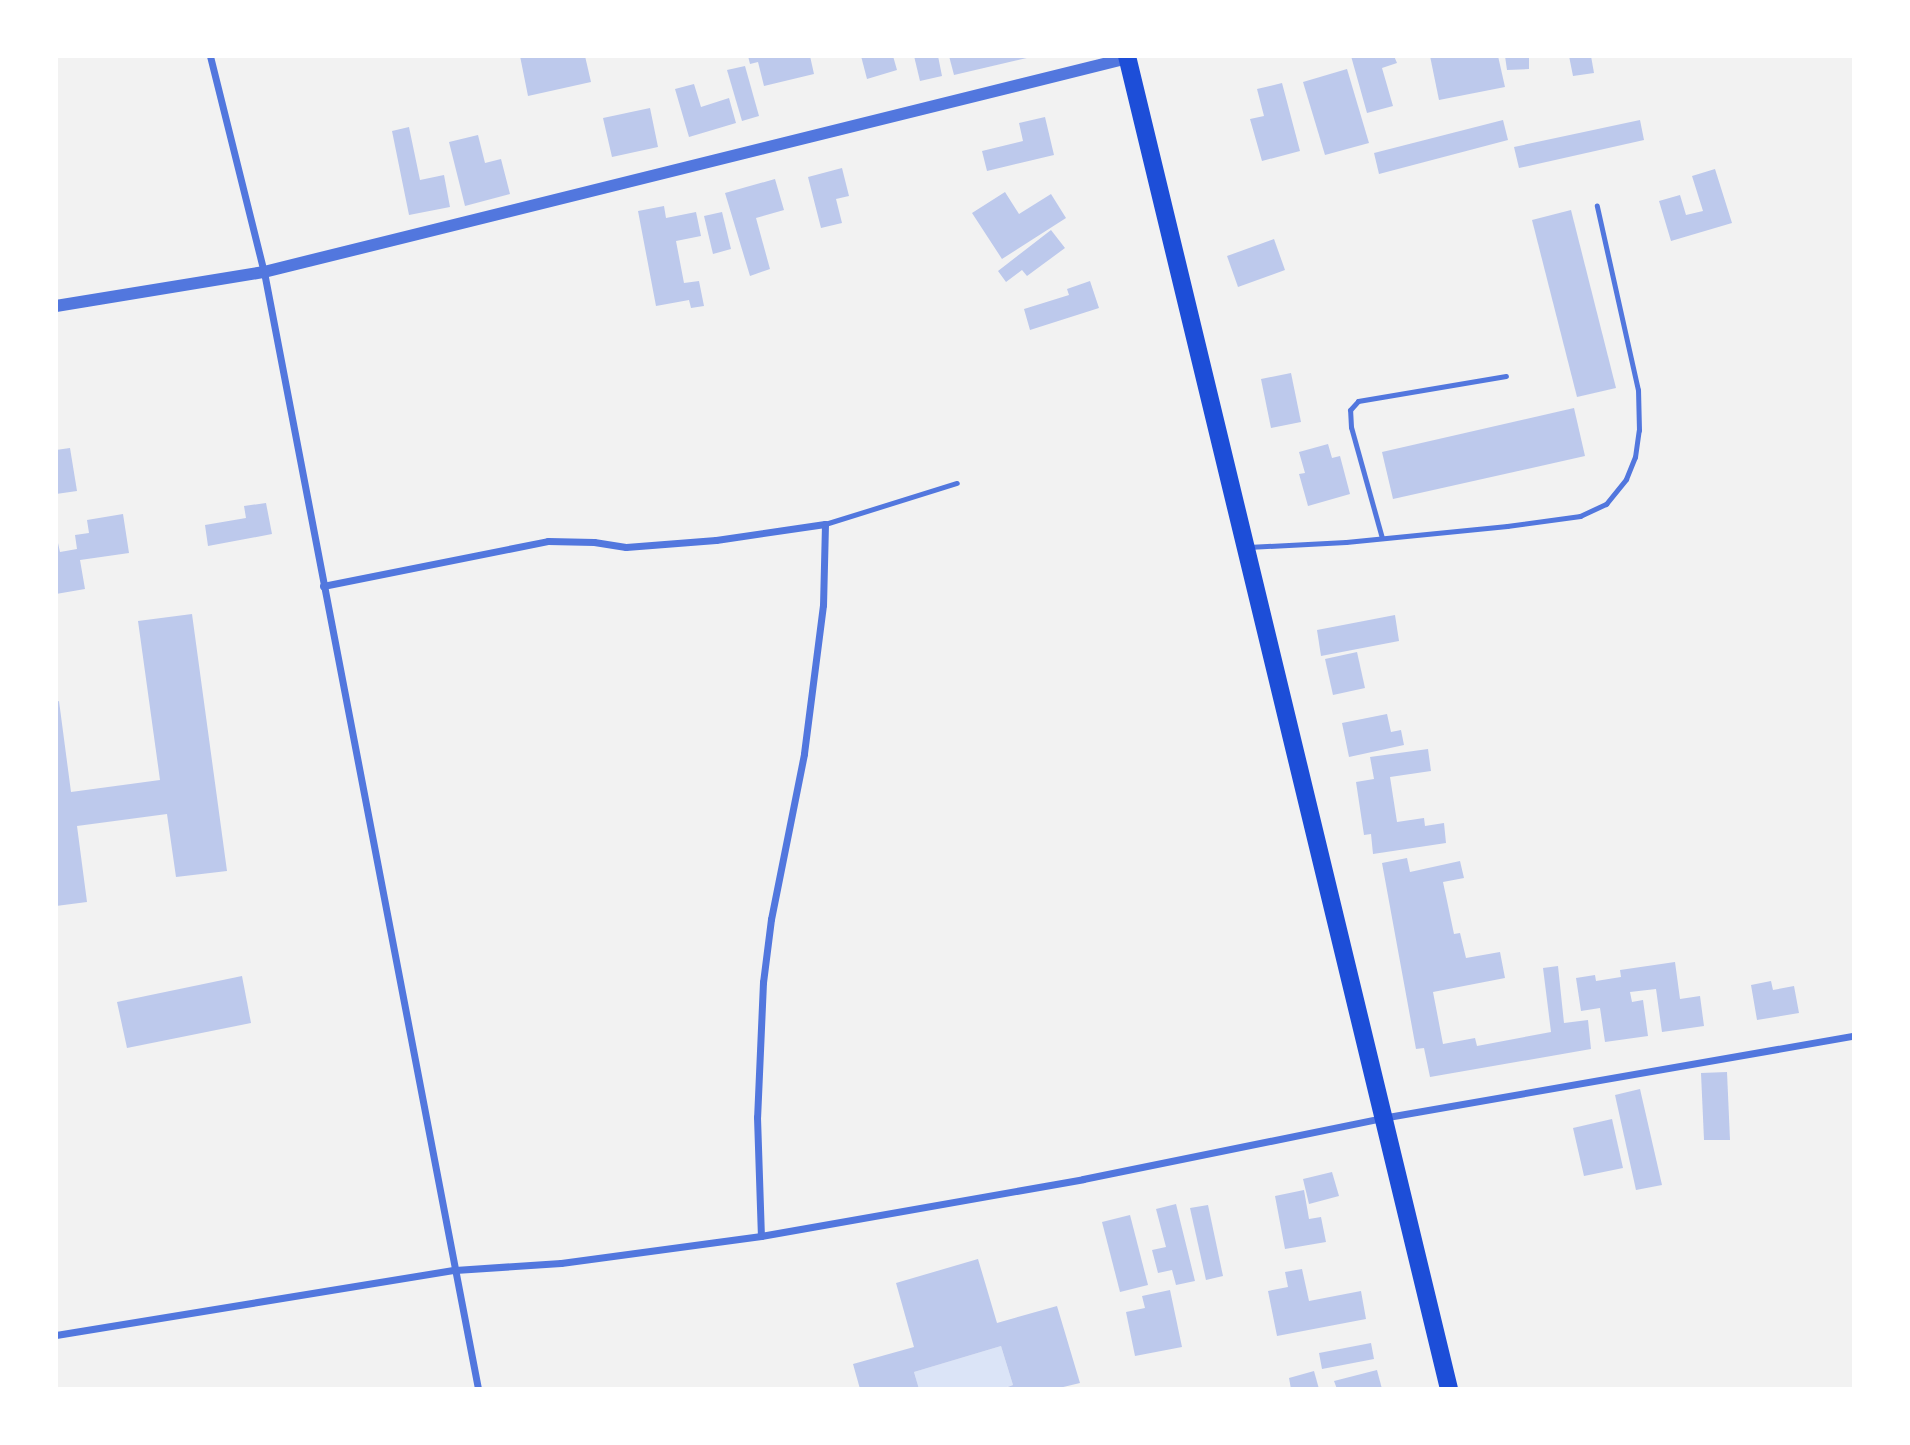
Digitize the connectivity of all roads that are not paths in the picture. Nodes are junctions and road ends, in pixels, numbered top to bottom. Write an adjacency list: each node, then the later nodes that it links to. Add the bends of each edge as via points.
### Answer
1 (210, 56): 4 (street)
2 (1131, 57): 4 (street); 10 (main road)
3 (1597, 206): 9 (lane, via 1638,390 1636,457 1626,479 1606,503 1580,516)
4 (264, 272): 5 (street); 11 (street)
5 (56, 306)
6 (1506, 376): 9 (lane, via 1358,401 1350,410)
7 (957, 483): 8 (lane)
8 (825, 524): 11 (street, via 626,547 548,541); 14 (street, via 823,605 804,754 763,982 757,1117)
9 (1382, 538): 10 (lane)
10 (1244, 548): 13 (main road)
11 (323, 586): 15 (street)
12 (1854, 1036): 13 (street)
13 (1382, 1118): 14 (street, via 1083,1180); 18 (main road)
14 (761, 1236): 15 (street, via 561,1263)
15 (455, 1270): 16 (street); 17 (street)
16 (56, 1335)
17 (478, 1389)
18 (1449, 1389)

